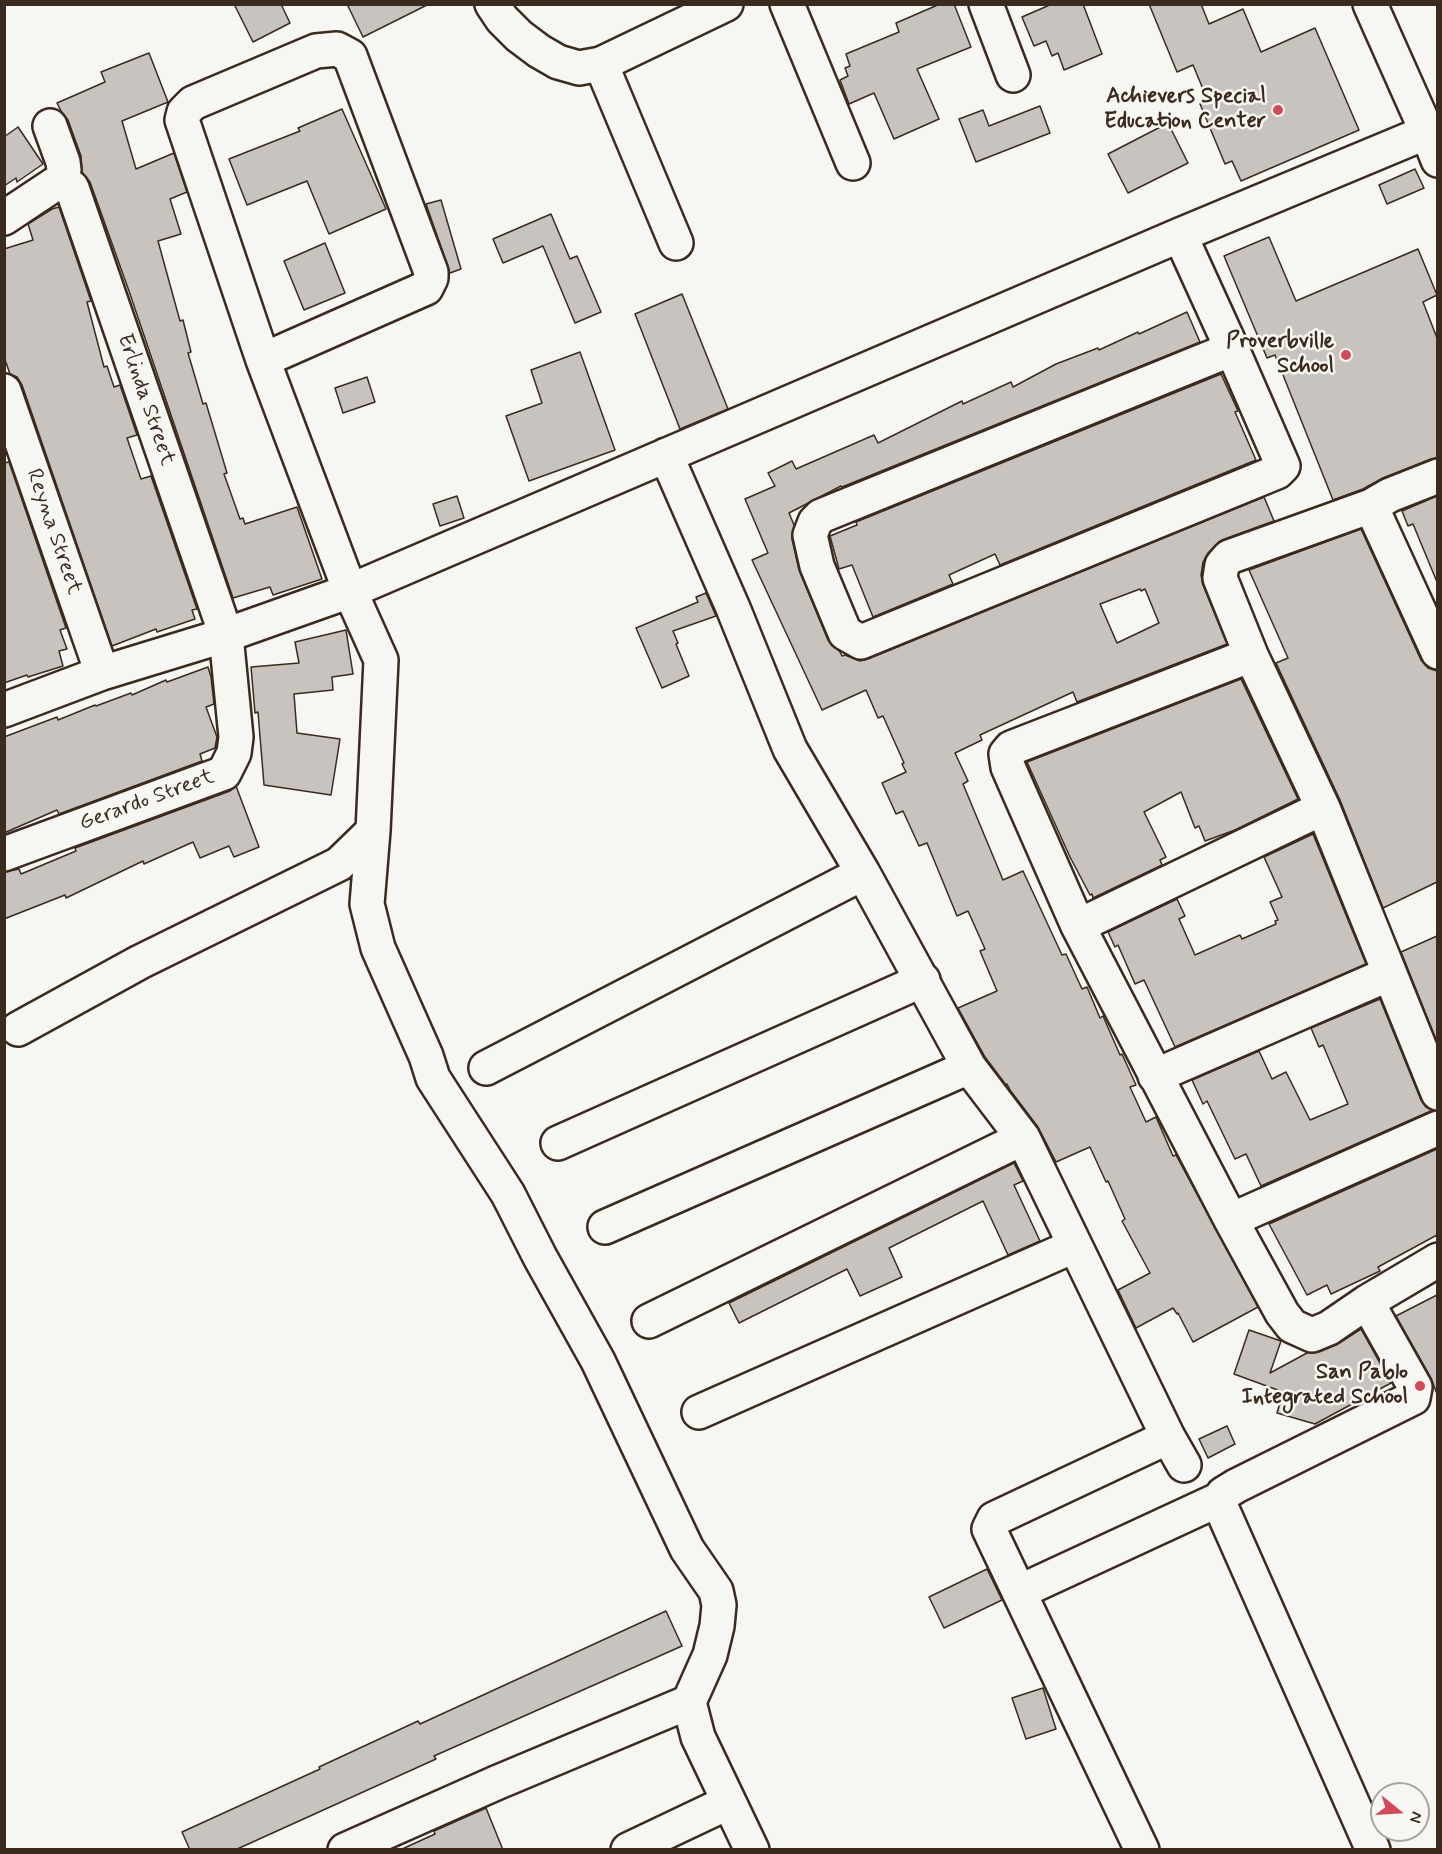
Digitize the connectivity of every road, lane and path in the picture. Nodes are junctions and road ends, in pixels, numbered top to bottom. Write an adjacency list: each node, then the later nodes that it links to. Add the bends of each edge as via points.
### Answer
1 (492, 4): 6 (street, via 519,36 558,62 579,68)
2 (787, 4): 10 (street)
3 (986, 4): 7 (street)
4 (1370, 4): 9 (street)
5 (715, 7): 6 (street)
6 (601, 64): 14 (street)
7 (1013, 75)
8 (50, 126): 11 (street, via 64,170)
9 (1432, 146): 13 (street)
10 (853, 163)
11 (55, 185): 12 (street); 22 (street, Erlinda Street, via 72,188)
12 (4, 218)
13 (1180, 236): 15 (street); 18 (street)
14 (676, 243)
15 (1232, 350): 15 (street, via 821,516 810,535 817,566 845,633 861,642 1277,472 1283,464)
16 (262, 360): 16 (street, via 182,120 193,103 316,51 337,49 350,56 431,278 426,288); 21 (street)
17 (4, 391): 25 (street, Reyna Street)
18 (666, 455): 21 (street); 30 (street, via 790,749)
19 (1437, 476): 20 (street)
20 (1371, 506): 23 (street); 24 (street, via 1229,556 1222,565 1220,578)
21 (351, 591): 22 (street); 28 (street, via 381,660)
22 (226, 634): 25 (street); 29 (street, Gerardo Street, via 236,736 234,753 224,773)
23 (1437, 652)
24 (1251, 655): 27 (street); 31 (street, via 1011,748 1006,754 1008,767)
25 (102, 673): 26 (street)
26 (4, 710)
27 (1323, 808): 31 (street); 32 (street)
28 (373, 831): 34 (street, via 339,864 140,962); 53 (street, via 367,904 378,948 433,1078 508,1194 598,1361 687,1549 716,1591 719,1605 710,1655)
29 (4, 854)
30 (863, 873): 33 (street); 36 (street)
31 (1078, 926): 37 (street)
32 (1389, 974): 37 (street); 38 (street)
33 (923, 980): 35 (street); 41 (street)
34 (18, 1029)
35 (969, 1067): 40 (street); 43 (street)
36 (486, 1068)
37 (1155, 1076): 42 (street)
38 (1437, 1093)
39 (1437, 1128): 42 (street)
40 (1023, 1138): 44 (street); 47 (street)
41 (558, 1143)
42 (1231, 1220): 46 (street, via 1292,1326 1312,1335 1329,1329)
43 (605, 1227)
44 (1074, 1246): 48 (street); 49 (street)
45 (1437, 1260): 46 (street)
46 (1367, 1302): 51 (street, via 1415,1387 1413,1398 1236,1486)
47 (649, 1321)
48 (699, 1412)
49 (1168, 1437): 50 (street); 52 (street, via 994,1519 988,1529)
50 (1184, 1465)
51 (1220, 1499): 52 (street); 59 (street)
52 (1019, 1592): 58 (street)
53 (689, 1702): 54 (street, via 698,1737); 55 (street)
54 (729, 1802): 56 (street); 57 (street)
55 (345, 1850)
56 (628, 1850)
57 (752, 1850)
58 (1142, 1850)
59 (1373, 1850)

